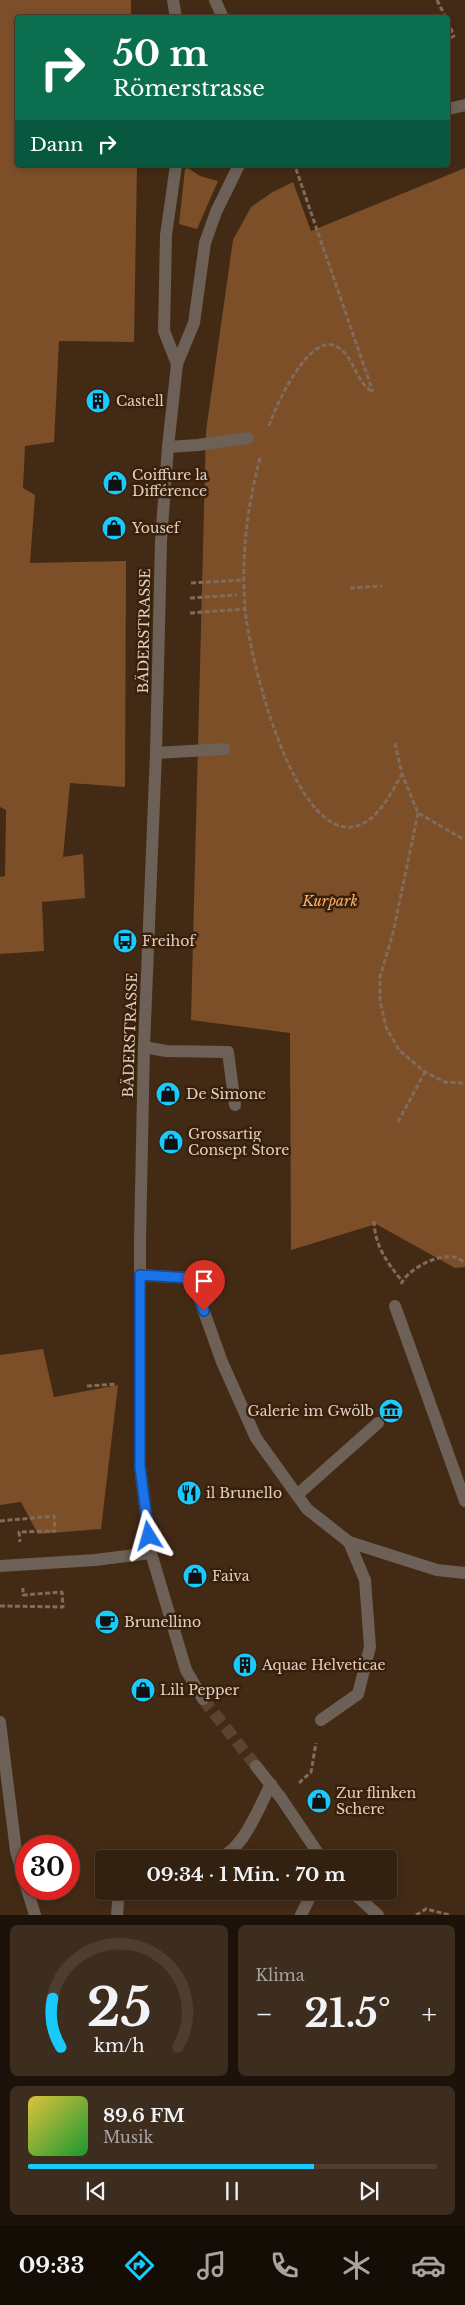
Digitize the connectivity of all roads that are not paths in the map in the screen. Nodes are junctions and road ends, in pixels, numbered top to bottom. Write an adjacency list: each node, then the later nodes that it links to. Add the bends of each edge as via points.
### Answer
1 (173, 0): 3 (street)
2 (215, 0): 4 (street)
3 (176, 15)
4 (222, 15)
5 (465, 105): 6 (street)
6 (450, 109)
7 (176, 167): 9 (street, BÄDERSTRASSE, via 166,235 164,331)
8 (238, 167): 9 (street, BÄDERSTRASSE, via 205,243 194,323)
9 (177, 364): 11 (street, BÄDERSTRASSE)
10 (248, 438): 11 (street)
11 (168, 446): 13 (street, BÄDERSTRASSE, via 160,541)
12 (224, 749): 13 (street)
13 (156, 753): 14 (street, BÄDERSTRASSE)
14 (144, 1047): 15 (street, via 166,1052 228,1052); 16 (street, BÄDERSTRASSE)
15 (235, 1105)
16 (140, 1275): 19 (street, via 192,1278 222,1362 256,1438); 22 (street, BÄDERSTRASSE, via 140,1467)
17 (395, 1306): 20 (street)
18 (378, 1423): 19 (street)
19 (297, 1495): 21 (street, via 307,1509)
20 (465, 1501)
21 (349, 1542): 24 (street, via 437,1570); 26 (street, via 365,1580 370,1647 358,1694)
22 (151, 1553): 23 (street); 25 (street, BÄDERSTRASSE, via 186,1670)
23 (0, 1566)
24 (465, 1573)
25 (203, 1699)
26 (320, 1720)
27 (0, 1722): 30 (street)
28 (256, 1766): 29 (street)
29 (271, 1784): 31 (street, via 241,1842); 32 (street)
30 (15, 1843)
31 (232, 1850)
32 (316, 1850)
33 (31, 1900): 37 (street)
34 (118, 1900): 38 (street)
35 (308, 1900): 39 (street)
36 (361, 1900): 40 (street)
37 (35, 1915)
38 (117, 1915)
39 (301, 1915)
40 (378, 1915)

